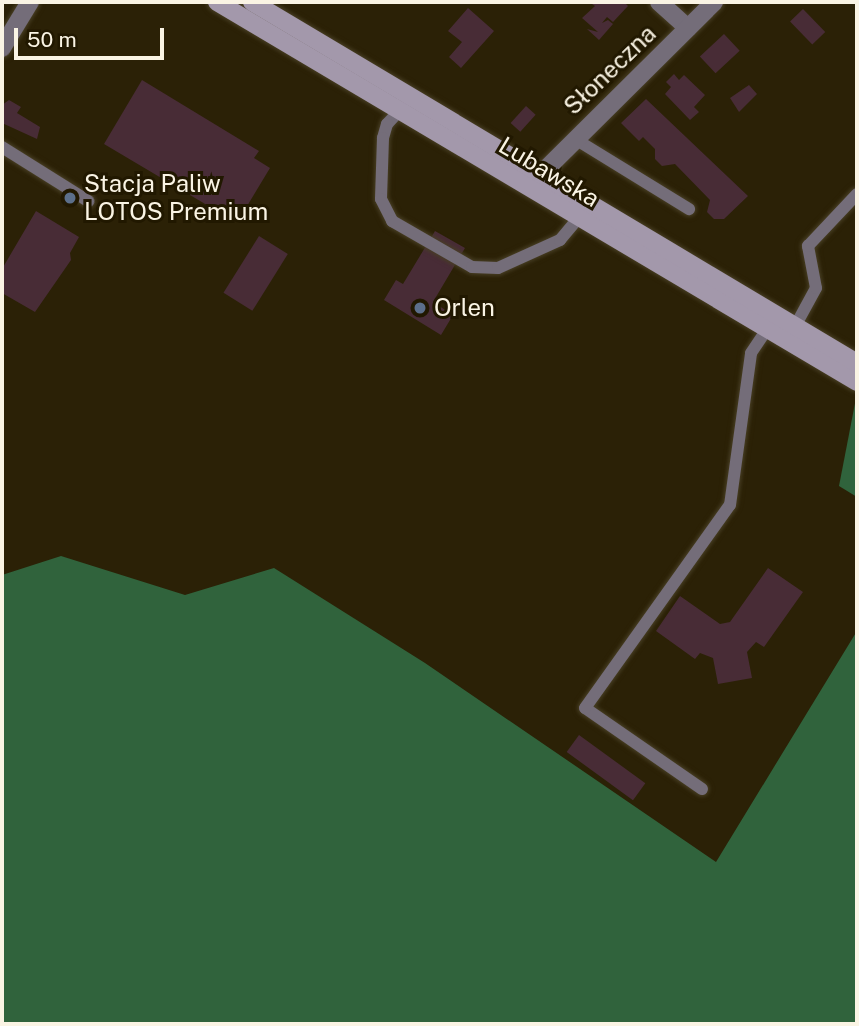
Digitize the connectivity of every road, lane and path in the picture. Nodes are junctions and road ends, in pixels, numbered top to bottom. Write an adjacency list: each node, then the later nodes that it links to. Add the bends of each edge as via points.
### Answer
1 (30, 2): 7 (street)
2 (217, 2): 9 (main road, Lubawska)
3 (252, 2): 8 (main road, Lubawska)
4 (659, 2): 6 (street)
5 (714, 2): 6 (street, Słoneczna)
6 (688, 28): 10 (street, Słoneczna)
7 (2, 48)
8 (427, 106): 9 (lane); 12 (main road, Lubawska)
9 (397, 110): 13 (main road, Lubawska); 18 (lane, via 383,138 381,199 392,221 472,267 498,268 560,240)
10 (575, 139): 12 (street, Słoneczna); 17 (lane)
11 (2, 147): 15 (lane)
12 (541, 174): 13 (main road, via 527,180); 16 (main road, Lubawska)
13 (510, 177): 18 (main road, Lubawska)
14 (857, 194): 20 (lane, via 808,246 816,288)
15 (88, 201)
16 (590, 202): 18 (lane); 19 (main road, Lubawska)
17 (689, 209)
18 (579, 218): 19 (main road, Lubawska)
19 (772, 321): 20 (main road, Lubawska); 23 (lane, via 751,353 730,505 585,708)
20 (792, 332): 21 (main road, Lubawska); 22 (main road, Lubawska)
21 (857, 363)
22 (857, 382)
23 (702, 789)

